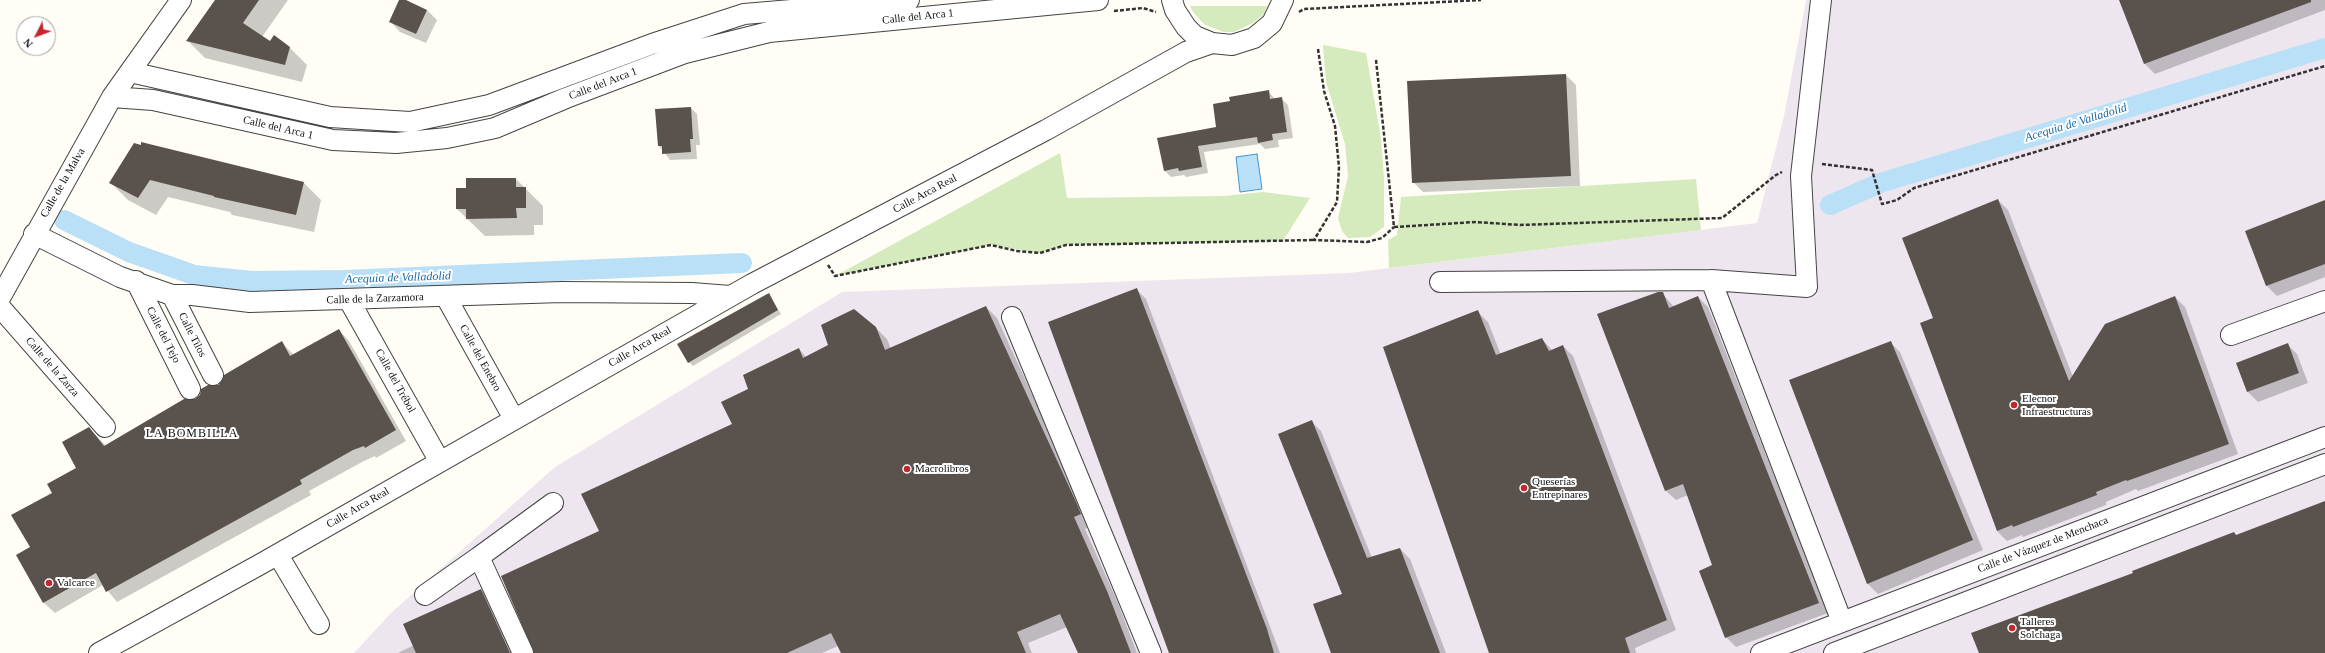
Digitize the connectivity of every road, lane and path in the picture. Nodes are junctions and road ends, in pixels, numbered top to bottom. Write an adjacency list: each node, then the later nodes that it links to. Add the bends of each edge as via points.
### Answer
1 (181, 0): 13 (street, Calle de la Malva)
2 (909, 0): 6 (street, Calle del Arca 1)
3 (1481, 0): 8 (path)
4 (1821, 0): 15 (street)
5 (1103, 6): 7 (path, via 1144,8 1157,12); 14 (street, Calle del Arca 1, via 769,32 685,53 495,128 447,138 396,143 333,140 153,100)
6 (743, 7): 13 (street, Calle del Arca 1, via 489,106 410,122 330,117)
7 (1167, 8): 9 (street, via 1178,15)
8 (1289, 8): 9 (street, via 1254,38 1232,45)
9 (1197, 44): 19 (street, Calle Arca Real, via 1046,130)
10 (1318, 49): 18 (path, via 1324,91 1335,126 1339,167 1337,202)
11 (1376, 60): 16 (path)
12 (2325, 66): 15 (path, via 1914,188 1898,200 1882,204 1872,170 1815,163)
13 (130, 72): 14 (street, Calle de la Malva)
14 (112, 97): 17 (street, Calle de la Malva)
15 (1802, 166): 16 (path, via 1776,174 1722,218 1520,225 1476,222); 20 (street, via 1807,287)
16 (1394, 227): 18 (path, via 1382,238 1367,242)
17 (34, 234): 21 (street, Calle de la Zarzamora, via 120,277); 26 (street, Calle de la Malva)
18 (1314, 240): 19 (path, via 1066,245 1040,253 991,245 834,276)
19 (820, 249): 24 (street, Calle Arca Real)
20 (1711, 280): 22 (street); 43 (street)
21 (136, 281): 23 (street, Calle de la Zarzamora); 33 (street, Calle del Tejo)
22 (1440, 282)
23 (172, 295): 27 (street, Calle de la Zarzamora, via 250,302); 32 (street, Calle Tilos)
24 (730, 296): 25 (street, Calle de la Zarzamora, via 692,293 562,292); 34 (street, Calle Arca Real)
25 (446, 297): 27 (street, Calle de la Zarzamora); 34 (street, Calle del Enebro)
26 (0, 298)
27 (349, 300): 37 (street, Calle del Trébol)
28 (2325, 301): 31 (street)
29 (0, 307): 35 (street, Calle de la Zarza)
30 (1012, 317): 47 (street)
31 (2230, 335)
32 (213, 375)
33 (190, 389)
34 (514, 419): 37 (street, Calle Arca Real)
35 (105, 427)
36 (2325, 437): 43 (street, Calle de Vázquez de Menchaca)
37 (440, 462): 40 (street, Calle Arca Real)
38 (2325, 464): 49 (street)
39 (553, 503): 41 (street)
40 (278, 555): 44 (street); 45 (street, Calle Arca Real)
41 (478, 557): 42 (street); 46 (street)
42 (425, 595)
43 (1842, 622): 48 (street, Calle de Vázquez de Menchaca)
44 (319, 624)
45 (99, 653)
46 (523, 653)
47 (1150, 653)
48 (1761, 653)
49 (1834, 653)

